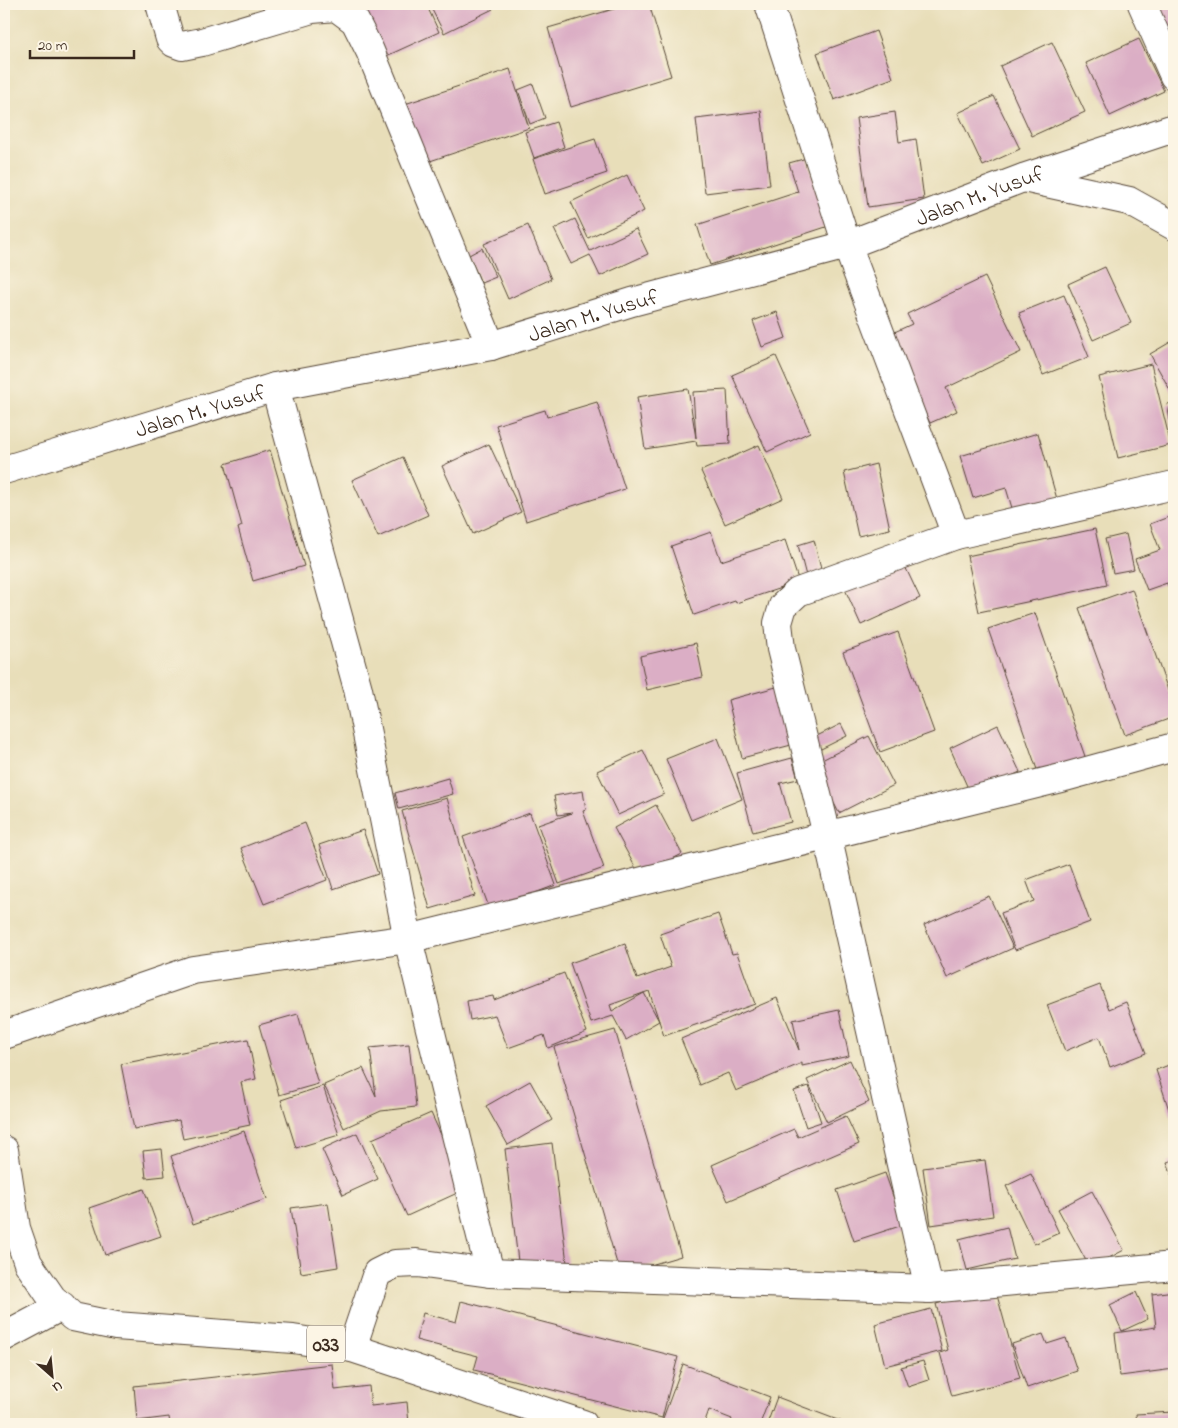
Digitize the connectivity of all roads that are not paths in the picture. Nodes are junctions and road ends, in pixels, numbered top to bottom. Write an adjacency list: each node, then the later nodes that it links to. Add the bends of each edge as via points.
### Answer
1 (160, 4): 9 (street, via 170,39 182,46 312,9 336,7 355,21)
2 (770, 4): 8 (street)
3 (1142, 4): 4 (street)
4 (1174, 76)
5 (1174, 128): 6 (street, Jalan M. Yusuf)
6 (1022, 178): 7 (street, via 1128,201); 8 (street, Jalan M. Yusuf)
7 (1174, 226)
8 (847, 245): 9 (street, Jalan M. Yusuf, via 632,302); 13 (street)
9 (491, 346): 10 (street, Jalan M. Yusuf)
10 (275, 387): 11 (street, Jalan M. Yusuf); 16 (street, via 358,688)
11 (4, 470)
12 (1174, 485): 13 (street)
13 (956, 535): 15 (street, via 798,592 782,606 778,623 780,649)
14 (1174, 747): 15 (street)
15 (827, 835): 16 (street); 21 (street)
16 (408, 938): 17 (street, via 194,970); 20 (street)
17 (4, 1035)
18 (4, 1150): 22 (street, 033, via 16,1228 28,1263 52,1298)
19 (1174, 1266): 21 (street)
20 (490, 1273): 21 (street); 24 (street, via 417,1263 394,1264 377,1273)
21 (929, 1289)
22 (62, 1306): 23 (street); 24 (street, 033, via 74,1317 116,1326 293,1338)
23 (4, 1337)
24 (352, 1348): 25 (street, 033)
25 (583, 1424)

